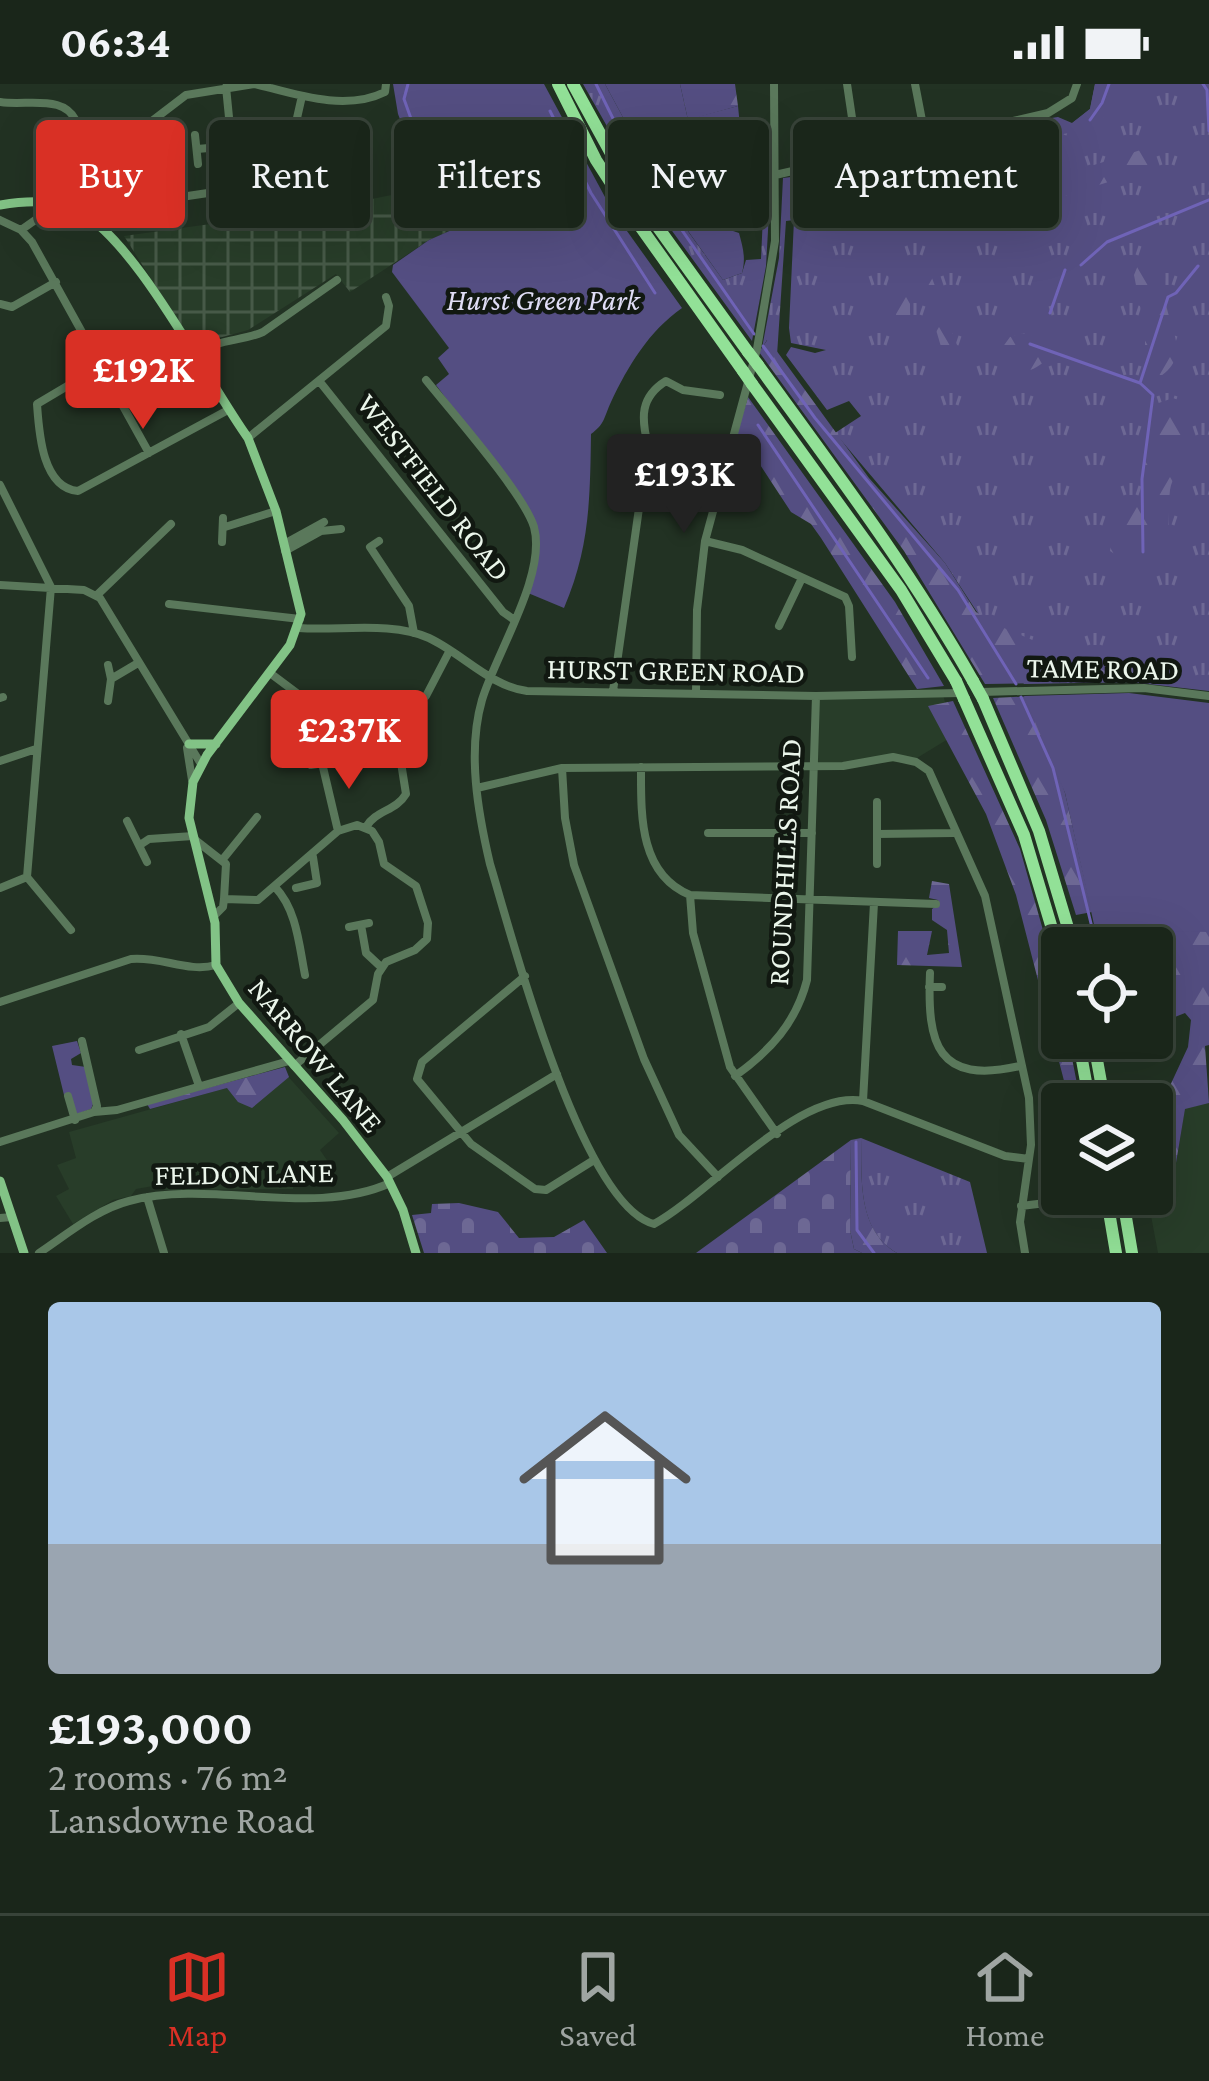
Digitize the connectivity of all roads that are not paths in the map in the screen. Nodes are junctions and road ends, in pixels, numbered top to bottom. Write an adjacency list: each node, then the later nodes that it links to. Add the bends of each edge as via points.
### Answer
1 (254, 84): 10 (street); 11 (street)
2 (386, 84): 11 (street, via 377,97)
3 (558, 84): 40 (highway, bridge, via 596,160)
4 (573, 84): 123 (highway, bridge, via 631,190 937,616 1039,831)
5 (774, 84): 25 (street)
6 (847, 84): 17 (street)
7 (915, 84): 18 (street)
8 (1077, 84): 19 (street, via 1061,108)
9 (212, 86): 10 (street); 14 (street)
10 (226, 87): 15 (street)
11 (302, 96): 16 (street)
12 (0, 106): 13 (street, via 39,103 65,108)
13 (73, 120)
14 (152, 120)
15 (230, 120)
16 (298, 120)
17 (852, 120)
18 (922, 120)
19 (1012, 120)
20 (195, 135): 22 (street)
21 (209, 148): 22 (street)
22 (197, 149): 23 (street)
23 (199, 164)
24 (793, 171): 25 (street)
25 (776, 175): 40 (street, via 775,241)
26 (36, 204): 27 (main road)
27 (0, 205)
28 (36, 219): 31 (street)
29 (0, 220): 31 (street)
30 (101, 228): 36 (main road)
31 (21, 230): 33 (street)
32 (337, 280): 36 (street, via 263,332 221,340)
33 (56, 282): 35 (street, via 12,307); 37 (street)
34 (386, 297): 39 (street, via 386,326)
35 (0, 304)
36 (193, 357): 42 (main road)
37 (101, 366): 45 (street); 45 (street, via 37,404 45,459 62,487 78,490)
38 (426, 380): 63 (street, via 532,523 534,567)
39 (320, 382): 43 (street); 63 (street, WESTFIELD ROAD)
40 (748, 388): 49 (street); 122 (highway, bridge, via 902,590 956,681 1024,835)
41 (720, 395): 44 (street, via 660,384 642,410)
42 (228, 410): 43 (main road); 45 (street)
43 (248, 438): 50 (main road)
44 (648, 445): 46 (street); 75 (street)
45 (149, 453)
46 (703, 454)
47 (742, 455): 49 (street, via 730,497)
48 (0, 485): 60 (street)
49 (716, 493): 56 (street)
50 (276, 512): 55 (street, via 224,522); 57 (main road)
51 (324, 522): 57 (street)
52 (171, 524): 61 (street)
53 (341, 529): 57 (street)
54 (379, 541): 66 (street, via 370,547 409,606)
55 (222, 542)
56 (705, 542): 58 (street); 77 (street)
57 (285, 548): 64 (main road)
58 (802, 578): 65 (street); 68 (street, via 848,601)
59 (0, 585): 60 (street)
60 (51, 586): 61 (street); 86 (street)
61 (96, 596): 69 (street)
62 (169, 604): 64 (street, HURST GREEN ROAD)
63 (513, 619): 72 (street)
64 (300, 624): 66 (street, HURST GREEN ROAD); 71 (main road, NARROW LANE)
65 (779, 626)
66 (414, 633): 67 (street, HURST GREEN ROAD)
67 (449, 650): 72 (street, HURST GREEN ROAD); 78 (street)
68 (852, 657)
69 (139, 663): 73 (street); 84 (street)
70 (108, 665): 73 (street)
71 (270, 673): 83 (street, via 314,706); 85 (main road, NARROW LANE)
72 (492, 677): 75 (street, HURST GREEN ROAD, via 527,691); 95 (street, via 477,728)
73 (111, 679): 82 (street)
74 (333, 691): 83 (street)
75 (613, 691): 77 (street, HURST GREEN ROAD)
76 (996, 691): 79 (street, HURST GREEN ROAD); 80 (street, TAME ROAD, via 1124,687)
77 (696, 693): 79 (street, HURST GREEN ROAD)
78 (426, 695)
79 (816, 696): 92 (street, ROUNDHILLS ROAD)
80 (1209, 696)
81 (350, 697): 83 (street)
82 (108, 701)
83 (335, 703)
84 (187, 741): 85 (main road); 90 (street); 94 (street)
85 (216, 744): 90 (main road, NARROW LANE)
86 (36, 749): 89 (street); 111 (street)
87 (378, 754): 99 (street, via 399,751 406,794)
88 (340, 760): 100 (street, via 316,764)
89 (0, 761)
90 (201, 764): 94 (main road, NARROW LANE)
91 (641, 766): 92 (street); 93 (street); 115 (street, via 656,871)
92 (815, 766): 102 (street, ROUNDHILLS ROAD); 103 (street, via 916,762 936,783)
93 (562, 768): 95 (street); 153 (street, via 574,865 644,1059 679,1135)
94 (193, 782): 105 (main road, NARROW LANE)
95 (478, 788): 129 (street, via 490,864)
96 (877, 802): 104 (street)
97 (257, 817): 108 (street)
98 (127, 821): 106 (street)
99 (366, 827): 100 (street); 126 (street, via 384,864 416,886 428,923 424,942)
100 (338, 831): 107 (street)
101 (708, 832): 102 (street)
102 (812, 833): 117 (street, ROUNDHILLS ROAD)
103 (954, 833): 104 (street); 140 (street, via 985,896)
104 (877, 834): 110 (street)
105 (194, 837): 106 (street); 108 (street); 120 (main road, NARROW LANE)
106 (140, 844): 109 (street)
107 (313, 856): 112 (street); 114 (street, via 316,884)
108 (224, 860): 116 (street)
109 (147, 862)
110 (878, 864)
111 (27, 877): 113 (street); 124 (street)
112 (275, 887): 116 (street, via 258,900); 128 (street, via 286,898)
113 (0, 888)
114 (296, 888)
115 (691, 895): 117 (street); 142 (street, via 693,933)
116 (224, 898): 120 (street)
117 (811, 899): 118 (street); 142 (street, ROUNDHILLS ROAD, via 800,1005 767,1051)
118 (874, 903): 119 (street); 145 (street)
119 (936, 904)
120 (214, 916): 125 (main road, NARROW LANE)
121 (349, 927): 126 (street, via 365,924 366,953)
122 (1052, 927)
123 (1068, 927)
124 (70, 930)
125 (216, 965): 132 (street, via 131,959); 133 (main road, NARROW LANE)
126 (381, 967): 139 (street, via 373,1000)
127 (930, 973): 130 (street)
128 (305, 975)
129 (525, 976): 141 (street); 148 (street, via 422,1062 422,1088)
130 (929, 987): 131 (street); 140 (street, via 930,1029 946,1056 980,1073)
131 (942, 987)
132 (0, 1002)
133 (239, 1003): 134 (street, via 209,1027); 139 (main road, NARROW LANE)
134 (181, 1034): 136 (street); 143 (street)
135 (82, 1041): 137 (street)
136 (139, 1050)
137 (87, 1057): 138 (street); 146 (street)
138 (73, 1062)
139 (291, 1063): 143 (street); 154 (main road, NARROW LANE)
140 (1020, 1066): 151 (street, via 1031,1112)
141 (557, 1073): 148 (street, FELDON LANE); 152 (street)
142 (735, 1076): 149 (street)
143 (199, 1086): 146 (street)
144 (68, 1096): 147 (street)
145 (863, 1101): 149 (street, via 841,1099); 151 (street)
146 (94, 1112): 147 (street)
147 (75, 1120): 150 (street)
148 (462, 1133): 152 (street, via 535,1189); 154 (street, FELDON LANE)
149 (777, 1134): 153 (street)
150 (0, 1142)
151 (1029, 1159): 158 (street)
152 (594, 1160): 153 (street, via 629,1210 654,1225)
153 (718, 1178)
154 (388, 1180): 156 (street, FELDON LANE, via 349,1196); 165 (main road, NARROW LANE)
155 (0, 1181): 159 (main road)
156 (147, 1197): 163 (street, FELDON LANE, via 114,1205); 164 (street)
157 (1041, 1205): 158 (street)
158 (1021, 1206): 166 (street)
159 (3, 1211): 162 (main road, via 13,1217)
160 (1110, 1215): 167 (highway)
161 (1126, 1215): 168 (highway)
162 (24, 1253)
163 (39, 1253)
164 (164, 1253)
165 (416, 1253)
166 (1025, 1253)
167 (1116, 1253)
168 (1132, 1253)

